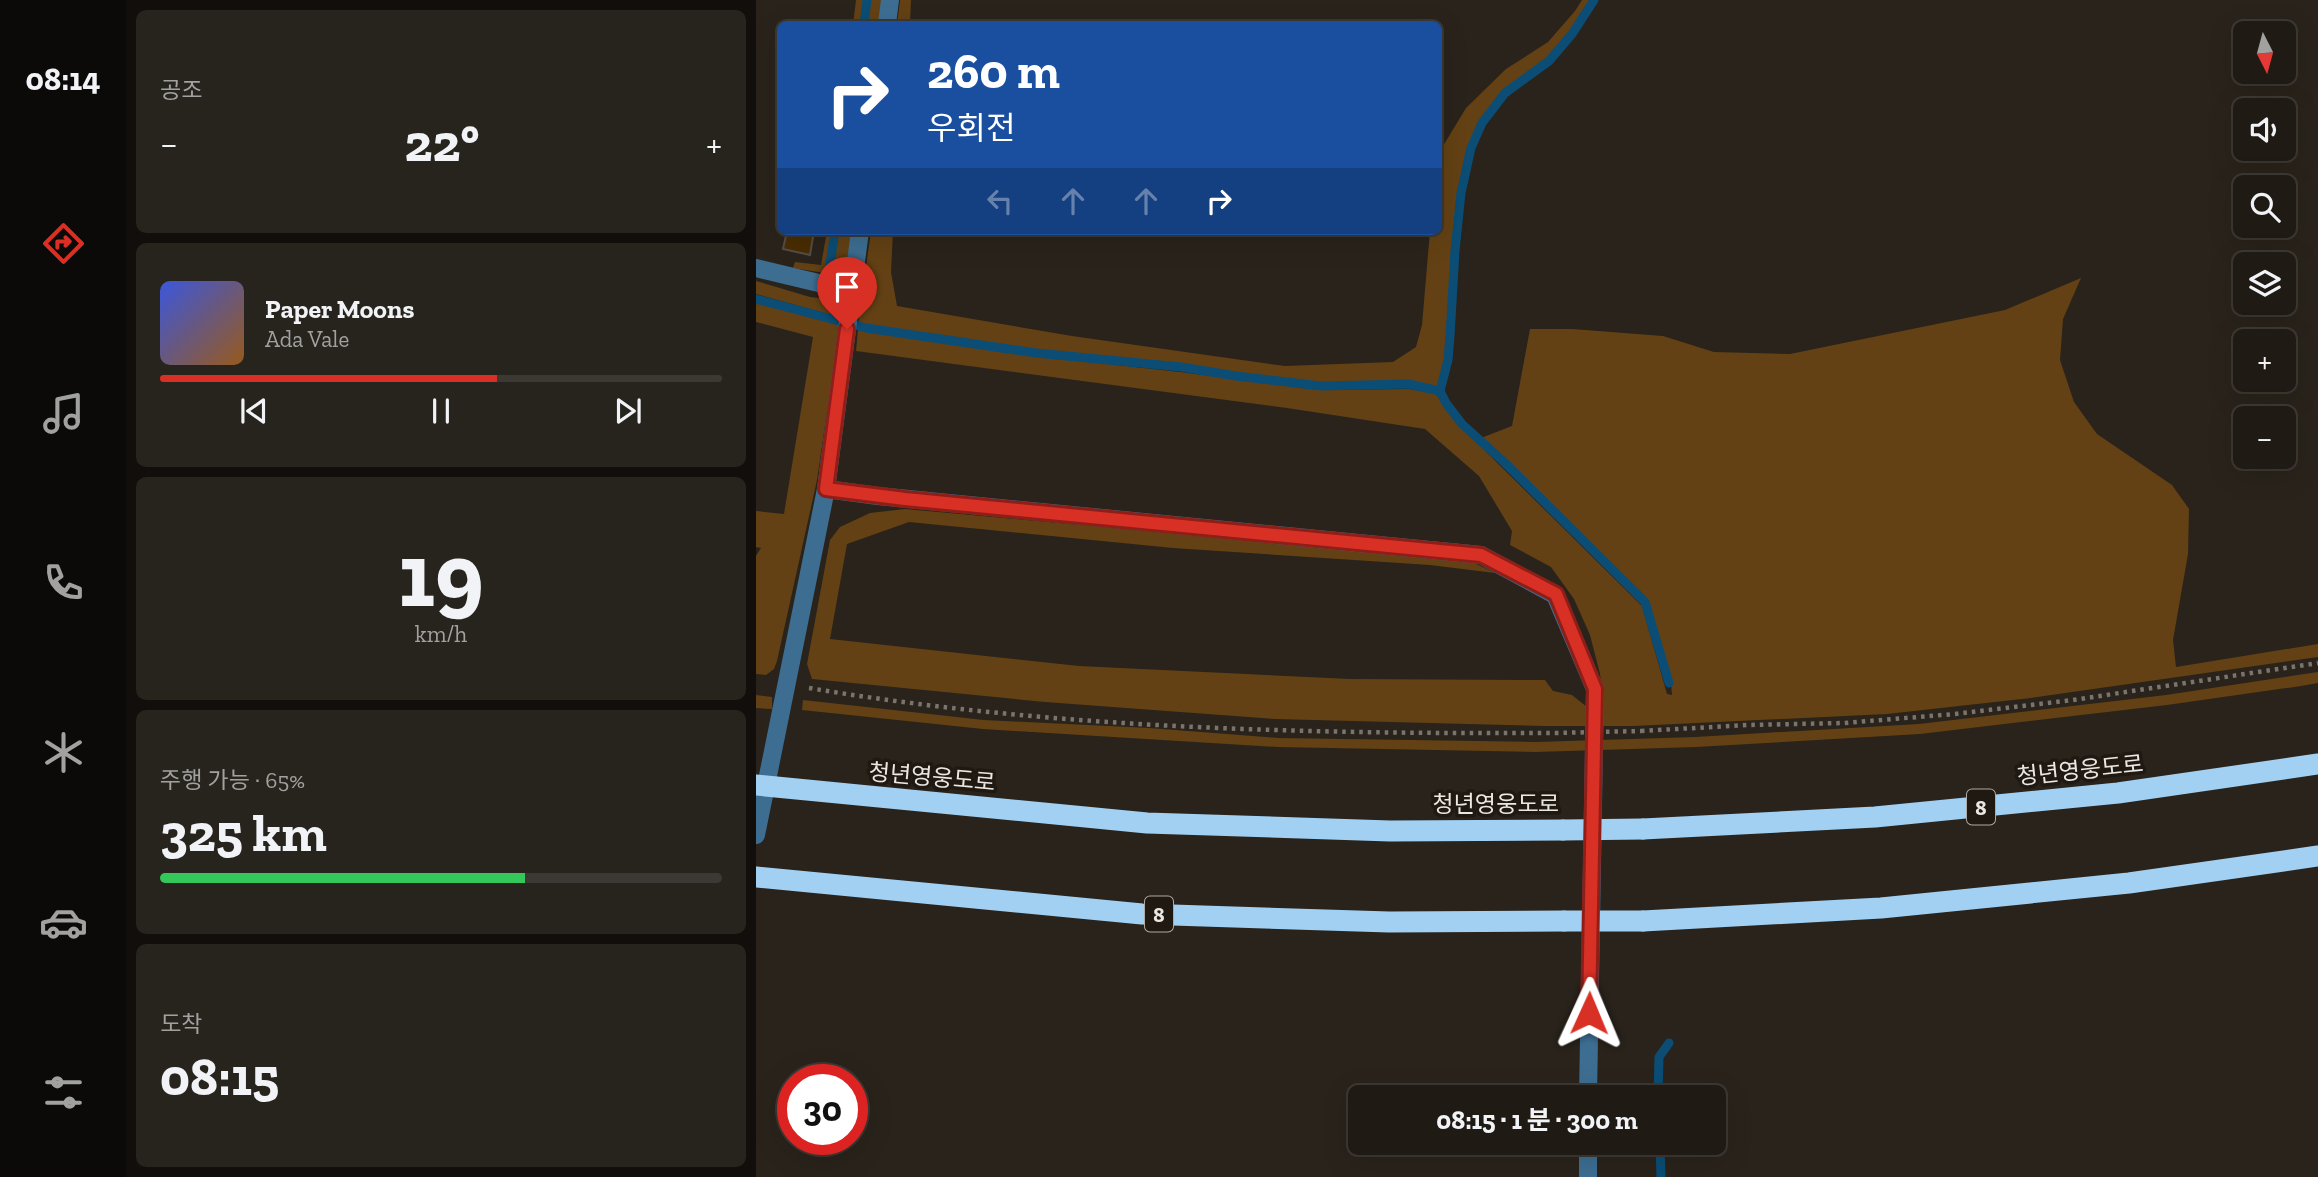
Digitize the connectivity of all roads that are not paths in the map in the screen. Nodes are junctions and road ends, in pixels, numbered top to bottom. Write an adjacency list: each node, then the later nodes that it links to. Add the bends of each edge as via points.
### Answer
1 (890, 0): 2 (street)
2 (887, 21)
3 (860, 235): 5 (street)
4 (756, 268): 5 (street)
5 (852, 297): 6 (street)
6 (826, 489): 8 (street, via 788,684); 12 (street, via 1481,555 1556,594 1595,689)
7 (2318, 764): 8 (highway, 청년영웅도로 / 8, bridge, via 2118,793 1875,817 1643,829 1390,831 1147,823)
8 (762, 786): 9 (street)
9 (756, 835)
10 (2318, 856): 11 (highway, 8, bridge, via 2129,883 1881,908 1643,921 1389,922 1142,914)
11 (756, 877)
12 (1588, 1085)
13 (1588, 1155): 14 (street)
14 (1588, 1177)

